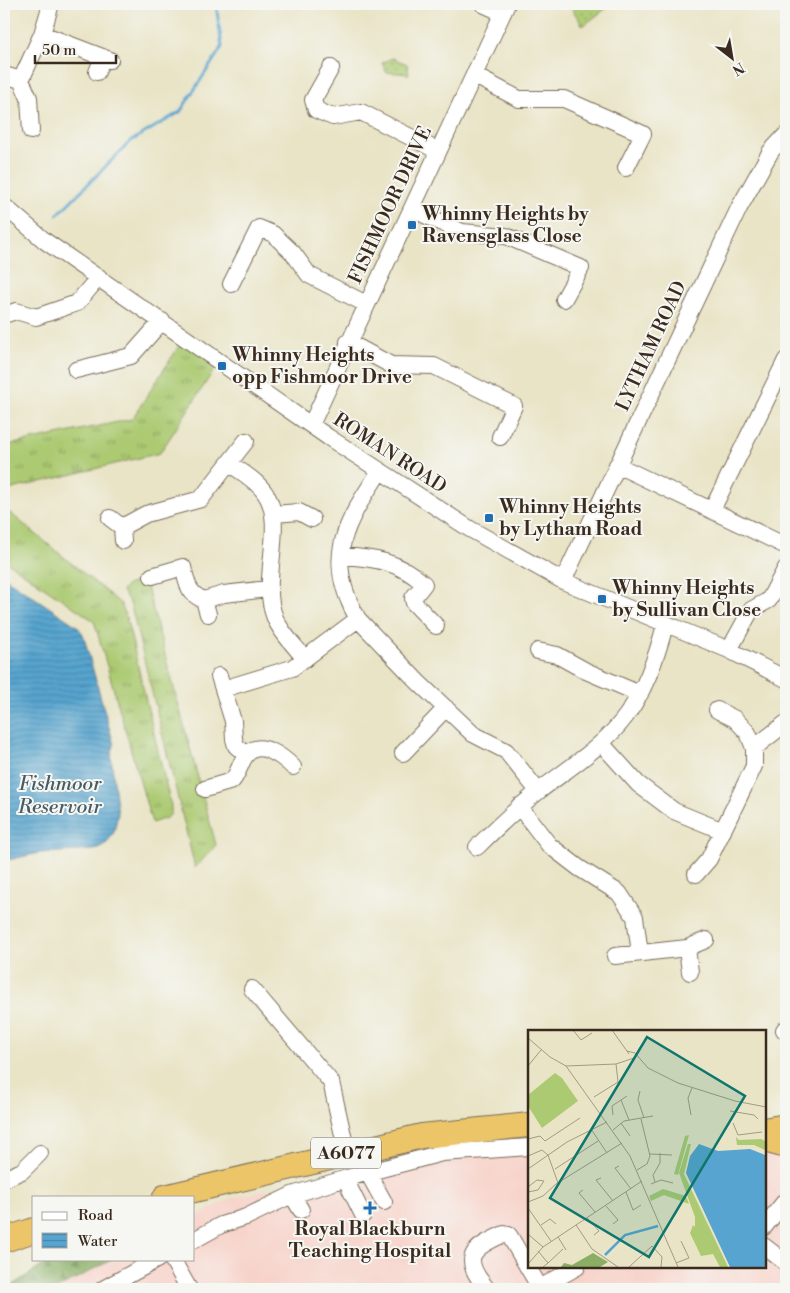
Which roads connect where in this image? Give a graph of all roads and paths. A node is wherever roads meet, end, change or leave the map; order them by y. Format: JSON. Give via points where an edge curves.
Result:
{"nodes":[{"id":1,"x":52,"y":4,"type":"edge"},
{"id":2,"x":483,"y":4,"type":"edge"},
{"id":3,"x":505,"y":8,"type":"edge"},
{"id":4,"x":42,"y":34,"type":"junction"},
{"id":5,"x":103,"y":63,"type":"dead end"},
{"id":6,"x":331,"y":68,"type":"dead end"},
{"id":7,"x":4,"y":75,"type":"edge"},
{"id":8,"x":475,"y":76,"type":"junction"},
{"id":9,"x":21,"y":80,"type":"junction"},
{"id":10,"x":31,"y":131,"type":"dead end"},
{"id":11,"x":786,"y":135,"type":"edge"},
{"id":12,"x":438,"y":151,"type":"junction"},
{"id":13,"x":626,"y":168,"type":"dead end"},
{"id":14,"x":4,"y":206,"type":"edge"},
{"id":15,"x":412,"y":209,"type":"junction"},
{"id":16,"x":99,"y":277,"type":"junction"},
{"id":17,"x":232,"y":284,"type":"dead end"},
{"id":18,"x":564,"y":299,"type":"dead end"},
{"id":19,"x":366,"y":304,"type":"junction"},
{"id":20,"x":4,"y":315,"type":"edge"},
{"id":21,"x":162,"y":321,"type":"junction"},
{"id":22,"x":348,"y":342,"type":"junction"},
{"id":23,"x":786,"y":360,"type":"edge"},
{"id":24,"x":76,"y":370,"type":"dead end"},
{"id":25,"x":311,"y":425,"type":"junction"},
{"id":26,"x":500,"y":437,"type":"dead end"},
{"id":27,"x":246,"y":441,"type":"dead end"},
{"id":28,"x":230,"y":464,"type":"junction"},
{"id":29,"x":617,"y":466,"type":"junction"},
{"id":30,"x":380,"y":471,"type":"junction"},
{"id":31,"x":712,"y":510,"type":"junction"},
{"id":32,"x":274,"y":514,"type":"junction"},
{"id":33,"x":312,"y":519,"type":"dead end"},
{"id":34,"x":118,"y":529,"type":"dead end"},
{"id":35,"x":786,"y":546,"type":"edge"},
{"id":36,"x":341,"y":556,"type":"junction"},
{"id":37,"x":786,"y":568,"type":"edge"},
{"id":38,"x":152,"y":576,"type":"dead end"},
{"id":39,"x":563,"y":581,"type":"junction"},
{"id":40,"x":268,"y":589,"type":"junction"},
{"id":41,"x":358,"y":618,"type":"junction"},
{"id":42,"x":665,"y":625,"type":"junction"},
{"id":43,"x":436,"y":626,"type":"dead end"},
{"id":44,"x":729,"y":650,"type":"junction"},
{"id":45,"x":538,"y":651,"type":"dead end"},
{"id":46,"x":305,"y":659,"type":"junction"},
{"id":47,"x":786,"y":679,"type":"edge"},
{"id":48,"x":640,"y":694,"type":"junction"},
{"id":49,"x":446,"y":708,"type":"junction"},
{"id":50,"x":717,"y":710,"type":"dead end"},
{"id":51,"x":786,"y":723,"type":"edge"},
{"id":52,"x":602,"y":744,"type":"junction"},
{"id":53,"x":754,"y":748,"type":"junction"},
{"id":54,"x":252,"y":752,"type":"junction"},
{"id":55,"x":404,"y":754,"type":"dead end"},
{"id":56,"x":293,"y":767,"type":"dead end"},
{"id":57,"x":205,"y":789,"type":"dead end"},
{"id":58,"x":538,"y":791,"type":"junction"},
{"id":59,"x":519,"y":806,"type":"junction"},
{"id":60,"x":723,"y":831,"type":"junction"},
{"id":61,"x":477,"y":847,"type":"dead end"},
{"id":62,"x":696,"y":874,"type":"dead end"},
{"id":63,"x":706,"y":940,"type":"dead end"},
{"id":64,"x":686,"y":948,"type":"junction"},
{"id":65,"x":640,"y":953,"type":"junction"},
{"id":66,"x":615,"y":956,"type":"dead end"},
{"id":67,"x":690,"y":972,"type":"dead end"},
{"id":68,"x":252,"y":989,"type":"dead end"},
{"id":69,"x":528,"y":1125,"type":"edge"},
{"id":70,"x":786,"y":1126,"type":"edge"},
{"id":71,"x":765,"y":1130,"type":"edge"},
{"id":72,"x":765,"y":1140,"type":"edge"},
{"id":73,"x":786,"y":1146,"type":"edge"},
{"id":74,"x":528,"y":1147,"type":"edge"},
{"id":75,"x":40,"y":1153,"type":"dead end"},
{"id":76,"x":347,"y":1153,"type":"junction"},
{"id":77,"x":368,"y":1172,"type":"junction"},
{"id":78,"x":347,"y":1178,"type":"junction"},
{"id":79,"x":4,"y":1179,"type":"edge"},
{"id":80,"x":292,"y":1194,"type":"junction"},
{"id":81,"x":169,"y":1196,"type":"edge"},
{"id":82,"x":786,"y":1200,"type":"edge"},
{"id":83,"x":384,"y":1202,"type":"dead end"},
{"id":84,"x":301,"y":1210,"type":"dead end"},
{"id":85,"x":363,"y":1215,"type":"dead end"},
{"id":86,"x":765,"y":1226,"type":"edge"},
{"id":87,"x":32,"y":1231,"type":"edge"},
{"id":88,"x":195,"y":1239,"type":"edge"},
{"id":89,"x":4,"y":1240,"type":"edge"},
{"id":90,"x":765,"y":1247,"type":"edge"},
{"id":91,"x":156,"y":1260,"type":"edge"},
{"id":92,"x":173,"y":1260,"type":"edge"},
{"id":93,"x":786,"y":1263,"type":"edge"},
{"id":94,"x":575,"y":1268,"type":"edge"},
{"id":95,"x":103,"y":1289,"type":"edge"},
{"id":96,"x":189,"y":1289,"type":"edge"},
{"id":97,"x":487,"y":1289,"type":"edge"},
{"id":98,"x":539,"y":1289,"type":"edge"}],
"edges":[{"from":1,"to":4,"type":"street"},
{"from":2,"to":3,"type":"street"},
{"from":3,"to":8,"type":"street","name":"FISHMOOR DRIVE"},
{"from":4,"to":5,"type":"street"},
{"from":4,"to":9,"type":"street"},
{"from":6,"to":12,"type":"street","via":[[313,100],[316,110],[333,117],[361,112]]},
{"from":7,"to":9,"type":"street"},
{"from":8,"to":12,"type":"street","name":"FISHMOOR DRIVE"},
{"from":8,"to":13,"type":"street","via":[[519,99],[564,99],[643,134]]},
{"from":9,"to":10,"type":"street","via":[[29,98]]},
{"from":11,"to":29,"type":"street","name":"LYTHAM ROAD","via":[[771,151],[739,208]]},
{"from":12,"to":15,"type":"street","name":"FISHMOOR DRIVE"},
{"from":14,"to":16,"type":"street","name":"ROMAN ROAD","via":[[45,241]]},
{"from":15,"to":18,"type":"street","via":[[462,232],[506,236],[581,268]]},
{"from":15,"to":19,"type":"street","name":"FISHMOOR DRIVE"},
{"from":16,"to":20,"type":"street","via":[[77,303],[36,317],[16,311]]},
{"from":16,"to":21,"type":"street","name":"ROMAN ROAD"},
{"from":17,"to":19,"type":"street","via":[[259,228],[273,234],[309,276]]},
{"from":19,"to":22,"type":"street","name":"FISHMOOR DRIVE"},
{"from":21,"to":24,"type":"street","via":[[131,356]]},
{"from":21,"to":25,"type":"street","name":"ROMAN ROAD"},
{"from":22,"to":25,"type":"street","name":"FISHMOOR DRIVE"},
{"from":22,"to":26,"type":"street","via":[[391,365],[434,366],[514,406]]},
{"from":23,"to":31,"type":"street"},
{"from":25,"to":30,"type":"street","name":"ROMAN ROAD"},
{"from":27,"to":28,"type":"street"},
{"from":28,"to":32,"type":"street","via":[[265,492]]},
{"from":28,"to":34,"type":"street","via":[[200,499],[146,514]]},
{"from":29,"to":31,"type":"street"},
{"from":29,"to":39,"type":"street","name":"LYTHAM ROAD"},
{"from":30,"to":36,"type":"street","via":[[351,515]]},
{"from":30,"to":39,"type":"street","name":"ROMAN ROAD","via":[[470,529]]},
{"from":31,"to":35,"type":"street"},
{"from":32,"to":33,"type":"street","via":[[299,512]]},
{"from":32,"to":40,"type":"street"},
{"from":36,"to":41,"type":"street","via":[[341,583]]},
{"from":36,"to":43,"type":"street","via":[[385,560],[413,573],[424,584],[413,598],[417,608]]},
{"from":37,"to":44,"type":"street","via":[[768,600],[751,610]]},
{"from":38,"to":40,"type":"street","via":[[183,567],[188,589],[206,607],[224,594]]},
{"from":39,"to":42,"type":"street","name":"ROMAN ROAD"},
{"from":40,"to":46,"type":"street","via":[[275,618]]},
{"from":41,"to":46,"type":"street"},
{"from":41,"to":49,"type":"street"},
{"from":42,"to":44,"type":"street","name":"ROMAN ROAD"},
{"from":42,"to":48,"type":"street"},
{"from":44,"to":47,"type":"street","name":"ROMAN ROAD"},
{"from":45,"to":48,"type":"street","via":[[557,655]]},
{"from":46,"to":54,"type":"street","via":[[282,672],[221,683],[233,721],[236,746]]},
{"from":48,"to":52,"type":"street"},
{"from":49,"to":55,"type":"street"},
{"from":49,"to":58,"type":"street","via":[[473,734],[506,752]]},
{"from":50,"to":53,"type":"street","via":[[735,719],[748,734]]},
{"from":51,"to":53,"type":"street"},
{"from":52,"to":58,"type":"street"},
{"from":52,"to":60,"type":"street","via":[[638,784],[674,811]]},
{"from":53,"to":60,"type":"street","via":[[754,766]]},
{"from":54,"to":56,"type":"street","via":[[279,753]]},
{"from":54,"to":57,"type":"street","via":[[228,783]]},
{"from":58,"to":59,"type":"street"},
{"from":59,"to":61,"type":"street"},
{"from":59,"to":65,"type":"street","via":[[549,845],[619,893],[627,902],[635,917]]},
{"from":60,"to":62,"type":"street","via":[[710,859]]},
{"from":63,"to":64,"type":"street"},
{"from":64,"to":65,"type":"street"},
{"from":64,"to":67,"type":"street"},
{"from":65,"to":66,"type":"street"},
{"from":68,"to":76,"type":"street","via":[[331,1082]]},
{"from":69,"to":76,"type":"highway","number":"A6077","via":[[443,1132]]},
{"from":70,"to":71,"type":"highway"},
{"from":72,"to":73,"type":"highway"},
{"from":74,"to":77,"type":"street","via":[[442,1153]]},
{"from":75,"to":79,"type":"street","via":[[22,1171]]},
{"from":76,"to":81,"type":"highway","number":"A6077"},
{"from":77,"to":78,"type":"street"},
{"from":77,"to":83,"type":"street"},
{"from":78,"to":80,"type":"street"},
{"from":78,"to":85,"type":"street"},
{"from":80,"to":84,"type":"street"},
{"from":80,"to":88,"type":"street"},
{"from":82,"to":86,"type":"street"},
{"from":87,"to":89,"type":"highway"},
{"from":90,"to":93,"type":"street"},
{"from":91,"to":95,"type":"street"},
{"from":92,"to":96,"type":"street"},
{"from":94,"to":98,"type":"street"},
{"from":97,"to":98,"type":"street","via":[[475,1274],[472,1256],[475,1249],[504,1234],[510,1235]]}]}
